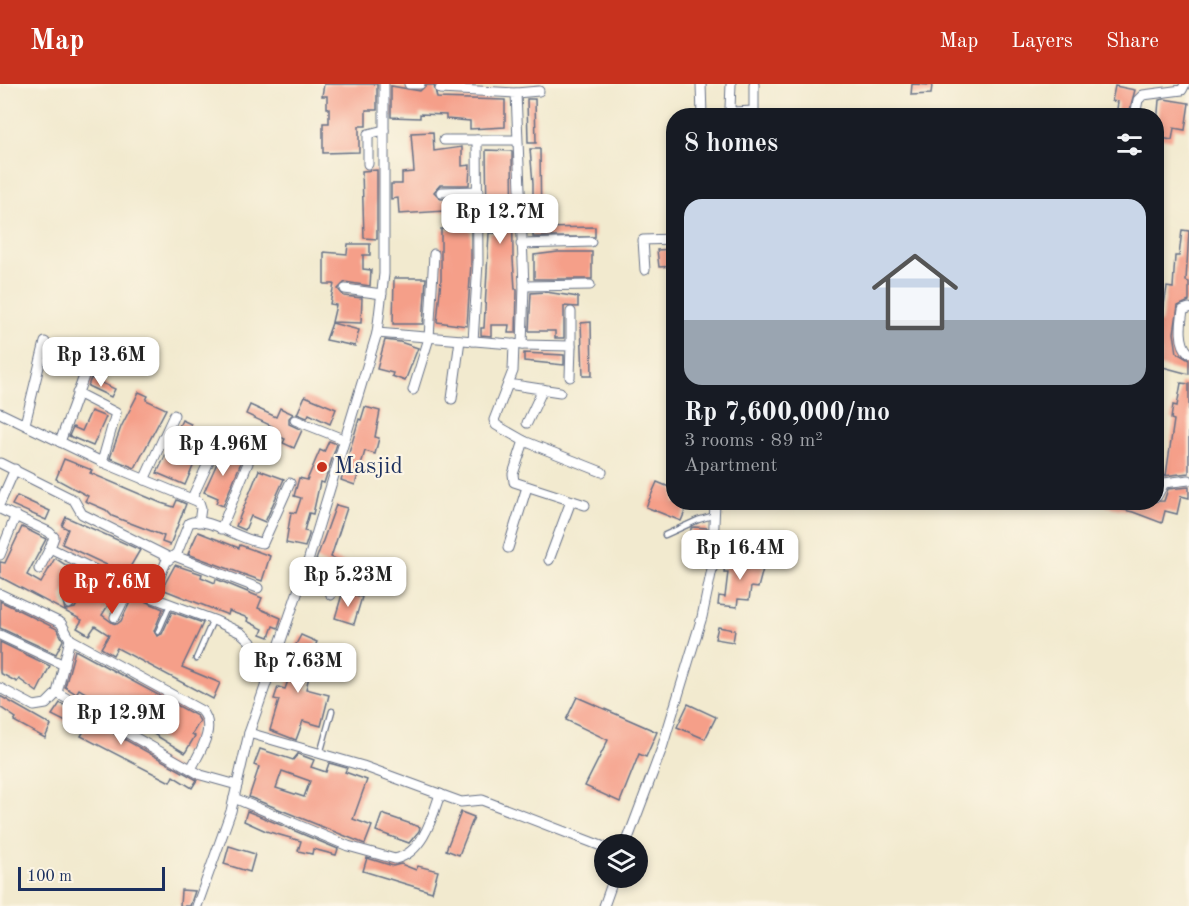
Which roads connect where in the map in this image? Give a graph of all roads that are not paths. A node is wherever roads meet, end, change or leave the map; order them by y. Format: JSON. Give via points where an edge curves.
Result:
{"nodes":[{"id":1,"x":384,"y":84,"type":"edge"},
{"id":2,"x":409,"y":84,"type":"edge"},
{"id":3,"x":420,"y":84,"type":"edge"},
{"id":4,"x":701,"y":84,"type":"edge"},
{"id":5,"x":731,"y":84,"type":"edge"},
{"id":6,"x":754,"y":84,"type":"edge"},
{"id":7,"x":1185,"y":84,"type":"edge"},
{"id":8,"x":441,"y":89,"type":"dead end"},
{"id":9,"x":539,"y":91,"type":"dead end"},
{"id":10,"x":516,"y":93,"type":"junction"},
{"id":11,"x":702,"y":108,"type":"edge"},
{"id":12,"x":730,"y":108,"type":"edge"},
{"id":13,"x":754,"y":108,"type":"edge"},
{"id":14,"x":1137,"y":108,"type":"edge"},
{"id":15,"x":384,"y":130,"type":"junction"},
{"id":16,"x":444,"y":140,"type":"dead end"},
{"id":17,"x":477,"y":140,"type":"junction"},
{"id":18,"x":517,"y":140,"type":"junction"},
{"id":19,"x":368,"y":164,"type":"dead end"},
{"id":20,"x":478,"y":191,"type":"junction"},
{"id":21,"x":441,"y":192,"type":"dead end"},
{"id":22,"x":666,"y":239,"type":"edge"},
{"id":23,"x":591,"y":242,"type":"dead end"},
{"id":24,"x":521,"y":244,"type":"junction"},
{"id":25,"x":434,"y":254,"type":"dead end"},
{"id":26,"x":645,"y":270,"type":"dead end"},
{"id":27,"x":590,"y":285,"type":"dead end"},
{"id":28,"x":524,"y":286,"type":"junction"},
{"id":29,"x":345,"y":290,"type":"dead end"},
{"id":30,"x":382,"y":294,"type":"junction"},
{"id":31,"x":1189,"y":308,"type":"edge"},
{"id":32,"x":571,"y":312,"type":"dead end"},
{"id":33,"x":376,"y":333,"type":"junction"},
{"id":34,"x":429,"y":338,"type":"junction"},
{"id":35,"x":460,"y":340,"type":"junction"},
{"id":36,"x":473,"y":341,"type":"junction"},
{"id":37,"x":45,"y":342,"type":"dead end"},
{"id":38,"x":518,"y":345,"type":"junction"},
{"id":39,"x":571,"y":346,"type":"junction"},
{"id":40,"x":1189,"y":353,"type":"edge"},
{"id":41,"x":88,"y":364,"type":"dead end"},
{"id":42,"x":570,"y":377,"type":"dead end"},
{"id":43,"x":508,"y":384,"type":"junction"},
{"id":44,"x":543,"y":389,"type":"junction"},
{"id":45,"x":413,"y":390,"type":"dead end"},
{"id":46,"x":560,"y":392,"type":"dead end"},
{"id":47,"x":77,"y":393,"type":"junction"},
{"id":48,"x":452,"y":399,"type":"dead end"},
{"id":49,"x":174,"y":415,"type":"dead end"},
{"id":50,"x":1,"y":417,"type":"edge"},
{"id":51,"x":295,"y":420,"type":"dead end"},
{"id":52,"x":527,"y":423,"type":"dead end"},
{"id":53,"x":25,"y":424,"type":"junction"},
{"id":54,"x":343,"y":439,"type":"junction"},
{"id":55,"x":524,"y":441,"type":"junction"},
{"id":56,"x":60,"y":442,"type":"junction"},
{"id":57,"x":217,"y":444,"type":"dead end"},
{"id":58,"x":102,"y":462,"type":"junction"},
{"id":59,"x":0,"y":463,"type":"edge"},
{"id":60,"x":248,"y":463,"type":"dead end"},
{"id":61,"x":15,"y":469,"type":"junction"},
{"id":62,"x":602,"y":472,"type":"dead end"},
{"id":63,"x":144,"y":480,"type":"junction"},
{"id":64,"x":1189,"y":480,"type":"edge"},
{"id":65,"x":290,"y":483,"type":"dead end"},
{"id":66,"x":1164,"y":483,"type":"edge"},
{"id":67,"x":527,"y":487,"type":"junction"},
{"id":68,"x":192,"y":498,"type":"junction"},
{"id":69,"x":571,"y":501,"type":"junction"},
{"id":70,"x":0,"y":503,"type":"edge"},
{"id":71,"x":585,"y":505,"type":"dead end"},
{"id":72,"x":0,"y":509,"type":"edge"},
{"id":73,"x":715,"y":510,"type":"edge"},
{"id":74,"x":16,"y":515,"type":"junction"},
{"id":75,"x":715,"y":515,"type":"junction"},
{"id":76,"x":199,"y":522,"type":"junction"},
{"id":77,"x":221,"y":529,"type":"junction"},
{"id":78,"x":665,"y":535,"type":"dead end"},
{"id":79,"x":50,"y":548,"type":"junction"},
{"id":80,"x":508,"y":548,"type":"dead end"},
{"id":81,"x":0,"y":555,"type":"edge"},
{"id":82,"x":173,"y":557,"type":"junction"},
{"id":83,"x":549,"y":560,"type":"dead end"},
{"id":84,"x":88,"y":568,"type":"junction"},
{"id":85,"x":306,"y":568,"type":"junction"},
{"id":86,"x":39,"y":569,"type":"dead end"},
{"id":87,"x":130,"y":587,"type":"junction"},
{"id":88,"x":258,"y":588,"type":"dead end"},
{"id":89,"x":0,"y":594,"type":"edge"},
{"id":90,"x":331,"y":595,"type":"dead end"},
{"id":91,"x":151,"y":597,"type":"junction"},
{"id":92,"x":69,"y":604,"type":"dead end"},
{"id":93,"x":170,"y":605,"type":"junction"},
{"id":94,"x":115,"y":617,"type":"dead end"},
{"id":95,"x":213,"y":620,"type":"junction"},
{"id":96,"x":158,"y":632,"type":"dead end"},
{"id":97,"x":0,"y":634,"type":"edge"},
{"id":98,"x":70,"y":639,"type":"junction"},
{"id":99,"x":196,"y":659,"type":"dead end"},
{"id":100,"x":64,"y":665,"type":"junction"},
{"id":101,"x":270,"y":674,"type":"junction"},
{"id":102,"x":0,"y":688,"type":"edge"},
{"id":103,"x":57,"y":693,"type":"junction"},
{"id":104,"x":332,"y":711,"type":"dead end"},
{"id":105,"x":249,"y":732,"type":"junction"},
{"id":106,"x":320,"y":754,"type":"junction"},
{"id":107,"x":190,"y":769,"type":"junction"},
{"id":108,"x":237,"y":785,"type":"junction"},
{"id":109,"x":440,"y":794,"type":"junction"},
{"id":110,"x":234,"y":798,"type":"junction"},
{"id":111,"x":630,"y":834,"type":"edge"},
{"id":112,"x":594,"y":843,"type":"edge"},
{"id":113,"x":610,"y":888,"type":"edge"},
{"id":114,"x":197,"y":906,"type":"edge"},
{"id":115,"x":604,"y":906,"type":"edge"}],
"edges":[{"from":1,"to":15,"type":"street"},
{"from":2,"to":3,"type":"street"},
{"from":4,"to":11,"type":"street"},
{"from":5,"to":12,"type":"street"},
{"from":6,"to":13,"type":"street"},
{"from":7,"to":14,"type":"street","via":[[1176,92],[1143,95]]},
{"from":8,"to":10,"type":"street"},
{"from":9,"to":10,"type":"street"},
{"from":10,"to":18,"type":"street"},
{"from":15,"to":19,"type":"street","via":[[368,134]]},
{"from":15,"to":30,"type":"street"},
{"from":16,"to":17,"type":"street"},
{"from":17,"to":18,"type":"street"},
{"from":17,"to":20,"type":"street"},
{"from":18,"to":24,"type":"street"},
{"from":20,"to":21,"type":"street"},
{"from":20,"to":36,"type":"street"},
{"from":22,"to":26,"type":"street","via":[[643,240]]},
{"from":23,"to":24,"type":"street"},
{"from":24,"to":28,"type":"street"},
{"from":25,"to":34,"type":"street"},
{"from":27,"to":28,"type":"street"},
{"from":28,"to":38,"type":"street"},
{"from":29,"to":30,"type":"street"},
{"from":30,"to":33,"type":"street"},
{"from":31,"to":40,"type":"street","via":[[1183,310],[1181,336]]},
{"from":32,"to":39,"type":"street"},
{"from":33,"to":34,"type":"street"},
{"from":33,"to":54,"type":"street"},
{"from":34,"to":35,"type":"street"},
{"from":34,"to":45,"type":"street"},
{"from":35,"to":36,"type":"street"},
{"from":35,"to":48,"type":"street"},
{"from":36,"to":38,"type":"street"},
{"from":37,"to":53,"type":"street"},
{"from":38,"to":39,"type":"street"},
{"from":38,"to":43,"type":"street"},
{"from":39,"to":42,"type":"street"},
{"from":41,"to":47,"type":"street"},
{"from":43,"to":44,"type":"street"},
{"from":43,"to":55,"type":"street","via":[[494,420],[500,429]]},
{"from":44,"to":46,"type":"street"},
{"from":44,"to":52,"type":"street"},
{"from":47,"to":56,"type":"street"},
{"from":47,"to":58,"type":"street","via":[[116,413]]},
{"from":49,"to":63,"type":"street"},
{"from":50,"to":53,"type":"street"},
{"from":51,"to":54,"type":"street"},
{"from":53,"to":56,"type":"street"},
{"from":54,"to":85,"type":"street"},
{"from":55,"to":62,"type":"street"},
{"from":55,"to":67,"type":"street","via":[[512,480]]},
{"from":56,"to":58,"type":"street"},
{"from":57,"to":68,"type":"street"},
{"from":58,"to":63,"type":"street"},
{"from":59,"to":61,"type":"street"},
{"from":60,"to":77,"type":"street"},
{"from":61,"to":70,"type":"street"},
{"from":61,"to":82,"type":"street","via":[[74,500],[82,514]]},
{"from":63,"to":68,"type":"street"},
{"from":64,"to":66,"type":"street"},
{"from":65,"to":77,"type":"street","via":[[263,543]]},
{"from":67,"to":69,"type":"street"},
{"from":67,"to":80,"type":"street"},
{"from":68,"to":76,"type":"street","via":[[201,505]]},
{"from":69,"to":71,"type":"street"},
{"from":69,"to":83,"type":"street"},
{"from":72,"to":74,"type":"street"},
{"from":73,"to":75,"type":"street"},
{"from":74,"to":79,"type":"street","via":[[54,537]]},
{"from":74,"to":81,"type":"street"},
{"from":75,"to":78,"type":"lane"},
{"from":75,"to":111,"type":"street","via":[[712,569],[702,617],[656,767]]},
{"from":76,"to":77,"type":"street"},
{"from":76,"to":82,"type":"street","via":[[188,525]]},
{"from":79,"to":84,"type":"street"},
{"from":79,"to":86,"type":"street"},
{"from":82,"to":88,"type":"street"},
{"from":82,"to":91,"type":"street","via":[[166,562]]},
{"from":84,"to":87,"type":"street"},
{"from":84,"to":92,"type":"street"},
{"from":85,"to":90,"type":"street","via":[[325,579]]},
{"from":85,"to":101,"type":"street"},
{"from":87,"to":91,"type":"street"},
{"from":87,"to":94,"type":"street"},
{"from":89,"to":98,"type":"street","via":[[61,624]]},
{"from":91,"to":93,"type":"street"},
{"from":93,"to":95,"type":"street"},
{"from":93,"to":96,"type":"lane"},
{"from":95,"to":99,"type":"lane"},
{"from":95,"to":101,"type":"street","via":[[246,637],[251,642],[249,659]]},
{"from":97,"to":100,"type":"street"},
{"from":98,"to":100,"type":"street"},
{"from":98,"to":107,"type":"street","via":[[202,711],[207,734]]},
{"from":100,"to":103,"type":"street"},
{"from":101,"to":105,"type":"street"},
{"from":102,"to":103,"type":"street","via":[[37,706],[46,704]]},
{"from":103,"to":107,"type":"street"},
{"from":104,"to":106,"type":"lane"},
{"from":105,"to":106,"type":"street"},
{"from":105,"to":108,"type":"street"},
{"from":106,"to":109,"type":"street"},
{"from":107,"to":108,"type":"street","via":[[210,779]]},
{"from":108,"to":110,"type":"street"},
{"from":109,"to":110,"type":"street","via":[[425,833],[408,854],[395,859],[348,846]]},
{"from":109,"to":112,"type":"street","via":[[464,803],[482,801]]},
{"from":110,"to":114,"type":"street"},
{"from":113,"to":115,"type":"street"}]}
